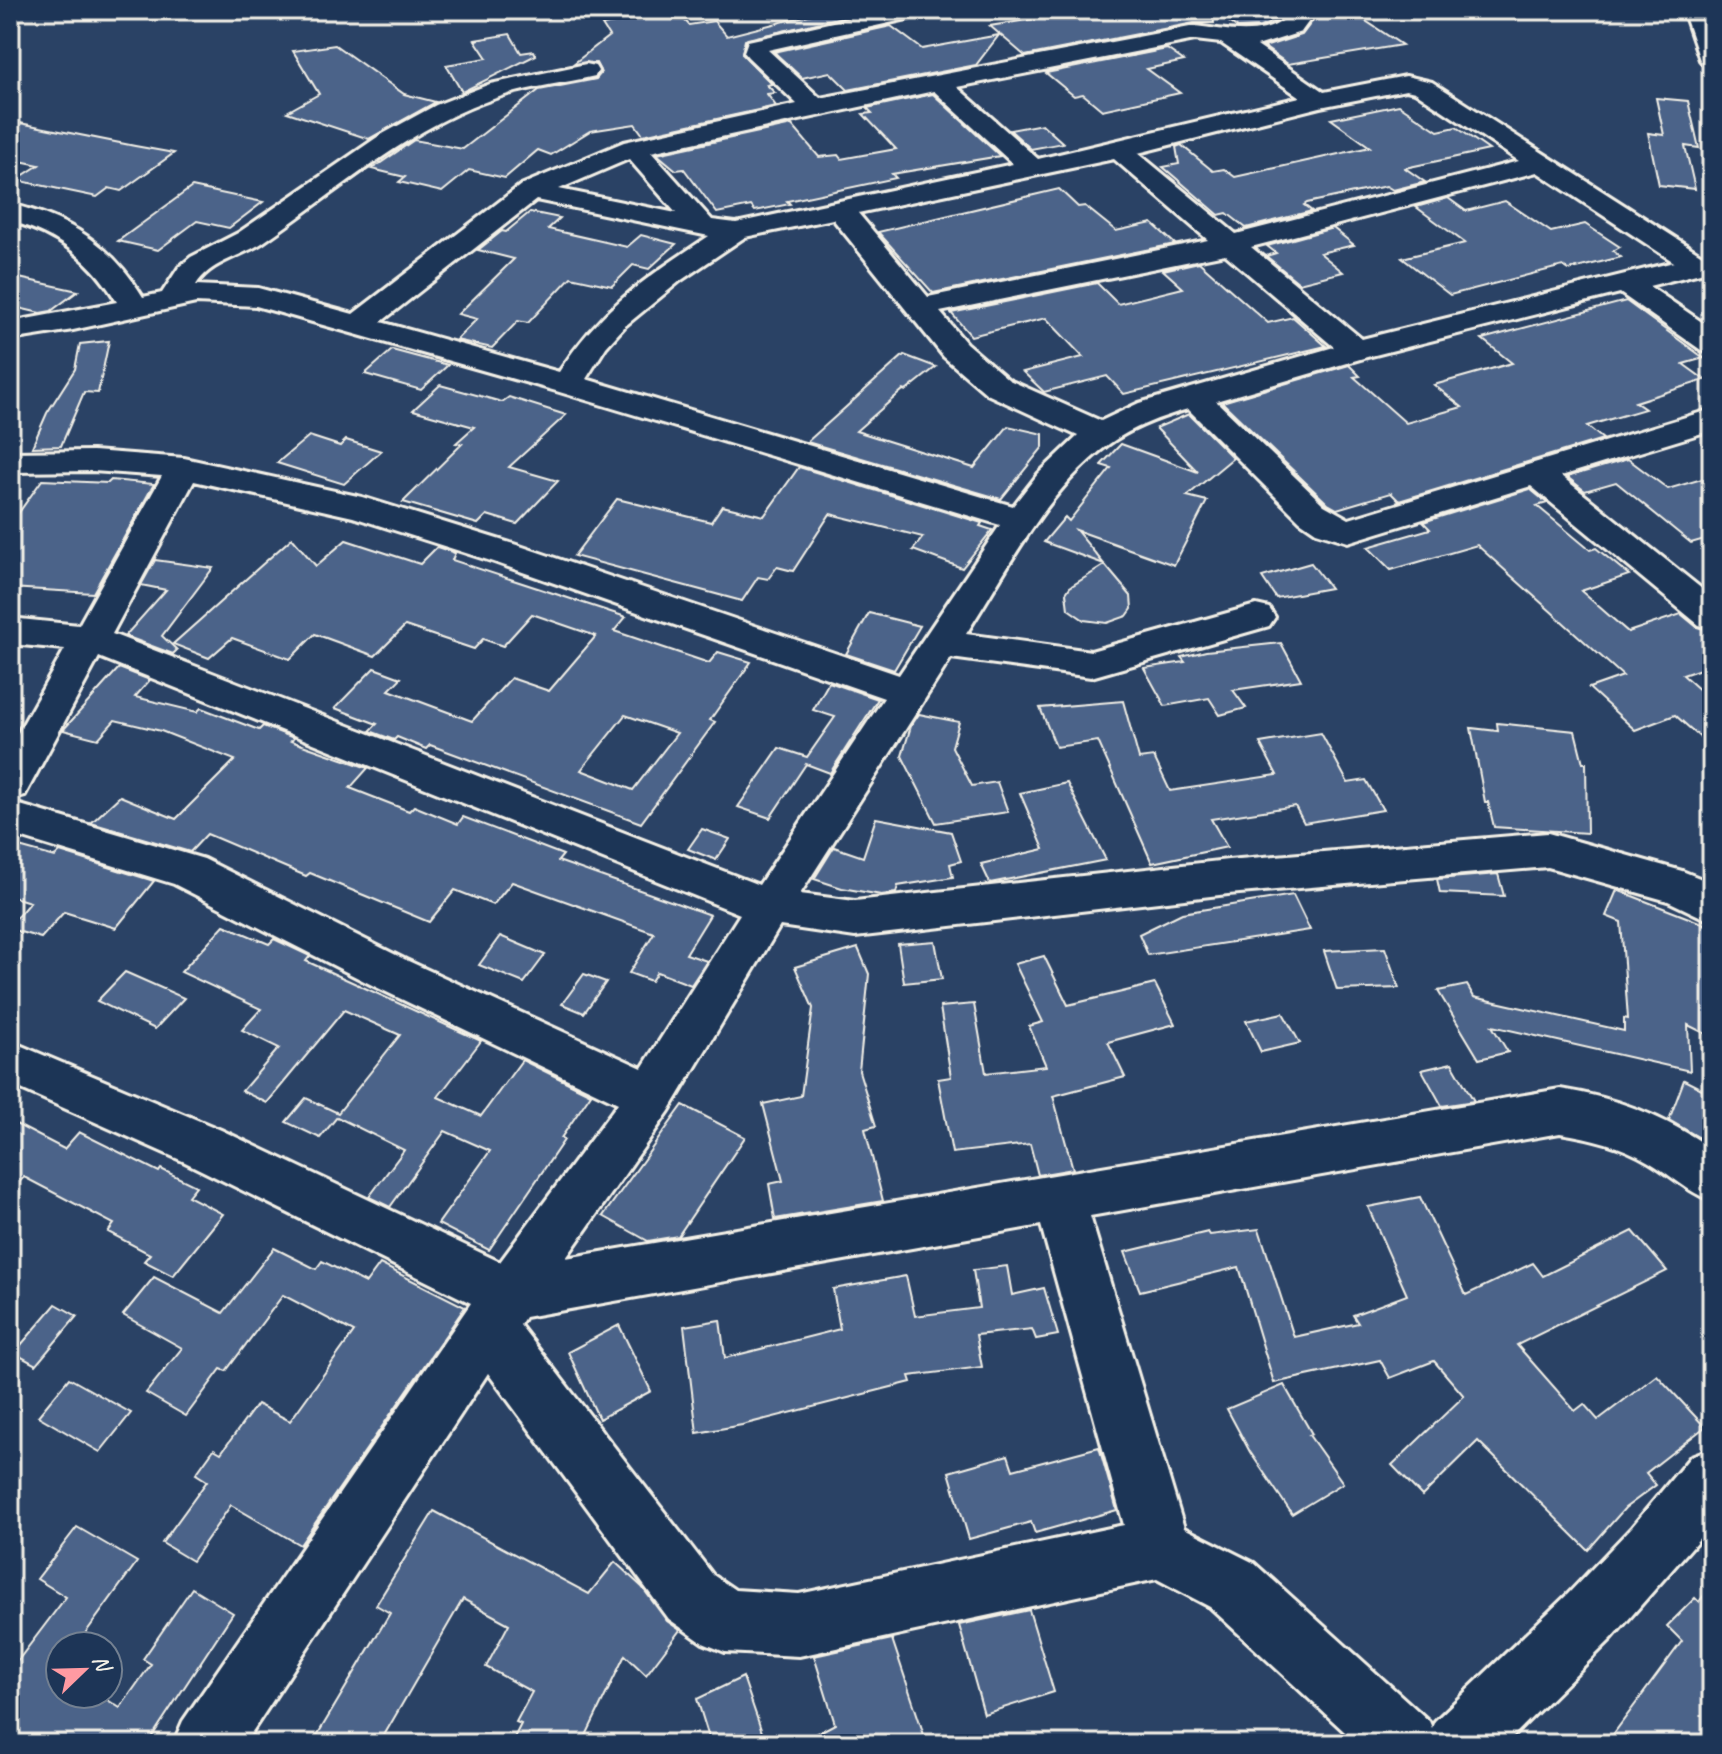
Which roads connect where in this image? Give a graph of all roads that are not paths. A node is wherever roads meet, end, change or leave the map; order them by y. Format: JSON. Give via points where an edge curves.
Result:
{"nodes":[{"id":1,"x":917,"y":10,"type":"edge"},
{"id":2,"x":1306,"y":10,"type":"edge"},
{"id":3,"x":1694,"y":10,"type":"edge"},
{"id":4,"x":1228,"y":37,"type":"junction"},
{"id":5,"x":1712,"y":60,"type":"edge"},
{"id":6,"x":586,"y":71,"type":"dead end"},
{"id":7,"x":939,"y":83,"type":"junction"},
{"id":8,"x":1320,"y":100,"type":"junction"},
{"id":9,"x":815,"y":107,"type":"junction"},
{"id":10,"x":633,"y":148,"type":"junction"},
{"id":11,"x":1119,"y":150,"type":"junction"},
{"id":12,"x":1541,"y":163,"type":"junction"},
{"id":13,"x":1031,"y":167,"type":"junction"},
{"id":14,"x":531,"y":191,"type":"junction"},
{"id":15,"x":839,"y":208,"type":"junction"},
{"id":16,"x":10,"y":212,"type":"edge"},
{"id":17,"x":703,"y":227,"type":"junction"},
{"id":18,"x":736,"y":231,"type":"junction"},
{"id":19,"x":1230,"y":244,"type":"junction"},
{"id":20,"x":1705,"y":262,"type":"edge"},
{"id":21,"x":1624,"y":282,"type":"junction"},
{"id":22,"x":174,"y":297,"type":"junction"},
{"id":23,"x":134,"y":306,"type":"junction"},
{"id":24,"x":918,"y":308,"type":"junction"},
{"id":25,"x":359,"y":324,"type":"junction"},
{"id":26,"x":10,"y":331,"type":"edge"},
{"id":27,"x":1712,"y":343,"type":"edge"},
{"id":28,"x":1356,"y":350,"type":"junction"},
{"id":29,"x":567,"y":384,"type":"junction"},
{"id":30,"x":1194,"y":397,"type":"junction"},
{"id":31,"x":1712,"y":419,"type":"edge"},
{"id":32,"x":1101,"y":434,"type":"junction"},
{"id":33,"x":10,"y":462,"type":"edge"},
{"id":34,"x":184,"y":468,"type":"junction"},
{"id":35,"x":1536,"y":473,"type":"junction"},
{"id":36,"x":1021,"y":520,"type":"junction"},
{"id":37,"x":1712,"y":616,"type":"edge"},
{"id":38,"x":1256,"y":617,"type":"dead end"},
{"id":39,"x":10,"y":631,"type":"edge"},
{"id":40,"x":89,"y":639,"type":"junction"},
{"id":41,"x":939,"y":643,"type":"junction"},
{"id":42,"x":907,"y":692,"type":"junction"},
{"id":43,"x":10,"y":784,"type":"edge"},
{"id":44,"x":10,"y":818,"type":"edge"},
{"id":45,"x":1712,"y":904,"type":"edge"},
{"id":46,"x":768,"y":907,"type":"junction"},
{"id":47,"x":10,"y":1062,"type":"edge"},
{"id":48,"x":652,"y":1096,"type":"junction"},
{"id":49,"x":1712,"y":1178,"type":"edge"},
{"id":50,"x":1059,"y":1198,"type":"junction"},
{"id":51,"x":498,"y":1311,"type":"junction"},
{"id":52,"x":1712,"y":1477,"type":"edge"},
{"id":53,"x":1160,"y":1548,"type":"junction"},
{"id":54,"x":206,"y":1744,"type":"edge"},
{"id":55,"x":1406,"y":1744,"type":"edge"},
{"id":56,"x":1458,"y":1744,"type":"edge"}],
"edges":[{"from":1,"to":9,"type":"street","via":[[756,46],[756,52]]},
{"from":2,"to":4,"type":"street","via":[[1293,27],[1262,38]]},
{"from":3,"to":5,"type":"street"},
{"from":4,"to":7,"type":"street","via":[[1195,33]]},
{"from":4,"to":8,"type":"street"},
{"from":6,"to":22,"type":"street","via":[[499,89],[388,141],[254,235],[201,263]]},
{"from":7,"to":9,"type":"street"},
{"from":7,"to":13,"type":"street"},
{"from":8,"to":11,"type":"street"},
{"from":8,"to":12,"type":"street","via":[[1418,84]]},
{"from":9,"to":10,"type":"street"},
{"from":10,"to":14,"type":"street"},
{"from":10,"to":17,"type":"street"},
{"from":11,"to":13,"type":"street"},
{"from":11,"to":19,"type":"street"},
{"from":12,"to":19,"type":"street"},
{"from":12,"to":20,"type":"street"},
{"from":13,"to":15,"type":"street"},
{"from":14,"to":17,"type":"street"},
{"from":14,"to":25,"type":"street"},
{"from":15,"to":18,"type":"street"},
{"from":15,"to":24,"type":"street"},
{"from":16,"to":23,"type":"street","via":[[79,240],[120,279]]},
{"from":17,"to":18,"type":"street"},
{"from":18,"to":29,"type":"street","via":[[614,320]]},
{"from":19,"to":24,"type":"street"},
{"from":19,"to":28,"type":"street"},
{"from":20,"to":21,"type":"street"},
{"from":21,"to":27,"type":"street"},
{"from":21,"to":28,"type":"street"},
{"from":22,"to":23,"type":"street"},
{"from":22,"to":25,"type":"street","via":[[258,297]]},
{"from":23,"to":26,"type":"street"},
{"from":24,"to":32,"type":"street","via":[[998,387]]},
{"from":25,"to":29,"type":"street"},
{"from":28,"to":30,"type":"street"},
{"from":29,"to":36,"type":"street"},
{"from":30,"to":32,"type":"street","via":[[1150,410]]},
{"from":30,"to":35,"type":"street","via":[[1312,513],[1348,531]]},
{"from":31,"to":35,"type":"street"},
{"from":32,"to":36,"type":"street","via":[[1050,481]]},
{"from":33,"to":34,"type":"street"},
{"from":34,"to":40,"type":"street"},
{"from":34,"to":42,"type":"street","via":[[377,512]]},
{"from":35,"to":37,"type":"street"},
{"from":36,"to":41,"type":"street"},
{"from":38,"to":41,"type":"street","via":[[1091,664]]},
{"from":39,"to":40,"type":"street"},
{"from":40,"to":43,"type":"street"},
{"from":40,"to":46,"type":"street"},
{"from":41,"to":42,"type":"street"},
{"from":42,"to":46,"type":"street"},
{"from":44,"to":48,"type":"street","via":[[188,871]]},
{"from":45,"to":46,"type":"street","via":[[1682,888],[1548,850],[1228,877],[855,919]]},
{"from":46,"to":48,"type":"street"},
{"from":47,"to":51,"type":"street","via":[[203,1146]]},
{"from":48,"to":51,"type":"street"},
{"from":49,"to":50,"type":"street","via":[[1667,1146],[1606,1118],[1560,1111]]},
{"from":50,"to":51,"type":"street"},
{"from":50,"to":53,"type":"street"},
{"from":51,"to":53,"type":"street","via":[[691,1597],[725,1621],[799,1625]]},
{"from":51,"to":54,"type":"street"},
{"from":52,"to":56,"type":"street","via":[[1665,1537],[1572,1636]]},
{"from":53,"to":55,"type":"street","via":[[1232,1585]]}]}
